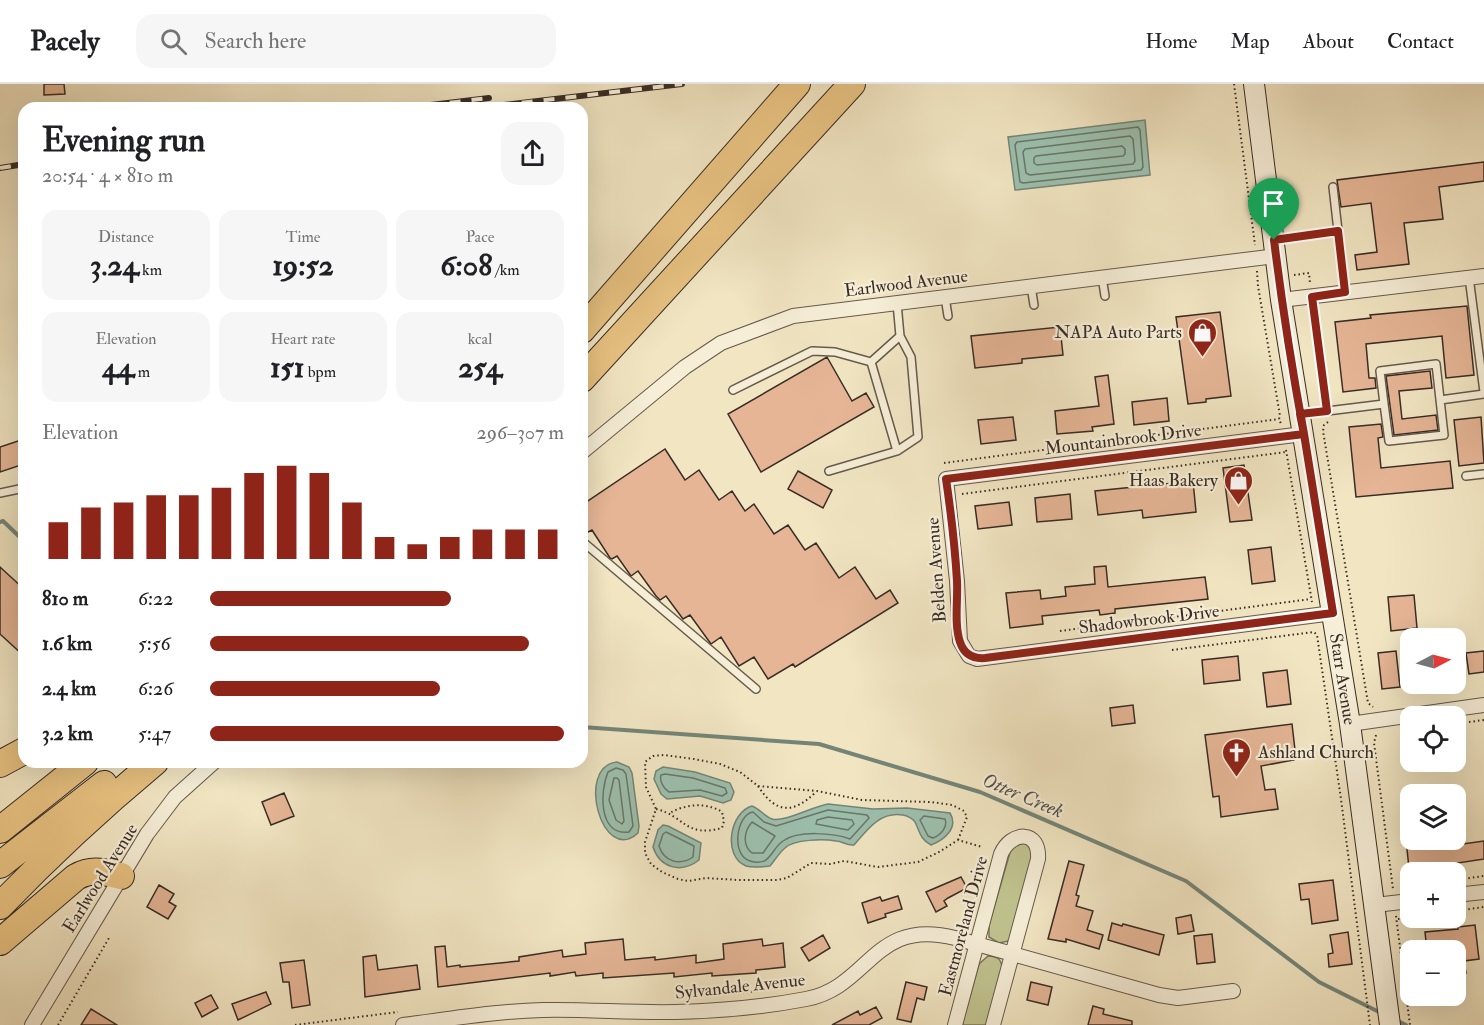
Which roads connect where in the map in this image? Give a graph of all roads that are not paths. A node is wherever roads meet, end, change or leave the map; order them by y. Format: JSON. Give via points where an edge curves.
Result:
{"nodes":[{"id":1,"x":797,"y":84,"type":"edge"},
{"id":2,"x":852,"y":84,"type":"edge"},
{"id":3,"x":1254,"y":84,"type":"edge"},
{"id":4,"x":1333,"y":187,"type":"dead end"},
{"id":5,"x":1338,"y":231,"type":"junction"},
{"id":6,"x":1275,"y":248,"type":"junction"},
{"id":7,"x":1484,"y":276,"type":"edge"},
{"id":8,"x":1102,"y":277,"type":"junction"},
{"id":9,"x":1469,"y":278,"type":"junction"},
{"id":10,"x":1031,"y":286,"type":"junction"},
{"id":11,"x":1345,"y":292,"type":"junction"},
{"id":12,"x":1105,"y":296,"type":"dead end"},
{"id":13,"x":945,"y":297,"type":"junction"},
{"id":14,"x":1281,"y":300,"type":"junction"},
{"id":15,"x":897,"y":303,"type":"junction"},
{"id":16,"x":1034,"y":305,"type":"dead end"},
{"id":17,"x":948,"y":316,"type":"dead end"},
{"id":18,"x":588,"y":323,"type":"edge"},
{"id":19,"x":900,"y":336,"type":"junction"},
{"id":20,"x":872,"y":362,"type":"junction"},
{"id":21,"x":588,"y":372,"type":"edge"},
{"id":22,"x":733,"y":390,"type":"dead end"},
{"id":23,"x":1484,"y":393,"type":"edge"},
{"id":24,"x":1440,"y":400,"type":"junction"},
{"id":25,"x":1384,"y":404,"type":"junction"},
{"id":26,"x":1300,"y":414,"type":"junction"},
{"id":27,"x":1304,"y":434,"type":"junction"},
{"id":28,"x":588,"y":447,"type":"edge"},
{"id":29,"x":897,"y":451,"type":"junction"},
{"id":30,"x":829,"y":471,"type":"dead end"},
{"id":31,"x":1484,"y":474,"type":"edge"},
{"id":32,"x":1466,"y":476,"type":"dead end"},
{"id":33,"x":946,"y":479,"type":"joint"},
{"id":34,"x":18,"y":489,"type":"edge"},
{"id":35,"x":0,"y":493,"type":"edge"},
{"id":36,"x":588,"y":547,"type":"edge"},
{"id":37,"x":1324,"y":614,"type":"junction"},
{"id":38,"x":969,"y":656,"type":"joint"},
{"id":39,"x":756,"y":689,"type":"dead end"},
{"id":40,"x":1484,"y":705,"type":"edge"},
{"id":41,"x":1350,"y":724,"type":"junction"},
{"id":42,"x":18,"y":754,"type":"edge"},
{"id":43,"x":0,"y":764,"type":"edge"},
{"id":44,"x":78,"y":768,"type":"edge"},
{"id":45,"x":124,"y":768,"type":"edge"},
{"id":46,"x":148,"y":768,"type":"edge"},
{"id":47,"x":207,"y":768,"type":"edge"},
{"id":48,"x":0,"y":830,"type":"edge"},
{"id":49,"x":0,"y":866,"type":"edge"},
{"id":50,"x":121,"y":876,"type":"junction"},
{"id":51,"x":1484,"y":892,"type":"edge"},
{"id":52,"x":1466,"y":894,"type":"edge"},
{"id":53,"x":1400,"y":902,"type":"edge"},
{"id":54,"x":1385,"y":904,"type":"junction"},
{"id":55,"x":0,"y":906,"type":"edge"},
{"id":56,"x":0,"y":942,"type":"edge"},
{"id":57,"x":978,"y":945,"type":"junction"},
{"id":58,"x":1012,"y":954,"type":"junction"},
{"id":59,"x":1233,"y":991,"type":"dead end"},
{"id":60,"x":32,"y":1025,"type":"edge"},
{"id":61,"x":403,"y":1025,"type":"edge"},
{"id":62,"x":955,"y":1025,"type":"edge"},
{"id":63,"x":993,"y":1025,"type":"edge"},
{"id":64,"x":1390,"y":1025,"type":"edge"}],
"edges":[{"from":1,"to":18,"type":"highway"},
{"from":2,"to":21,"type":"highway"},
{"from":3,"to":6,"type":"main road","name":"Starr Avenue"},
{"from":4,"to":5,"type":"lane"},
{"from":5,"to":6,"type":"lane"},
{"from":5,"to":11,"type":"lane"},
{"from":6,"to":8,"type":"street","name":"Earlwood Avenue"},
{"from":6,"to":14,"type":"main road","name":"Starr Avenue"},
{"from":7,"to":9,"type":"street"},
{"from":8,"to":10,"type":"street","name":"Earlwood Avenue"},
{"from":8,"to":12,"type":"lane"},
{"from":9,"to":11,"type":"street"},
{"from":9,"to":23,"type":"lane"},
{"from":10,"to":13,"type":"street","name":"Earlwood Avenue"},
{"from":10,"to":16,"type":"lane"},
{"from":11,"to":14,"type":"street"},
{"from":13,"to":15,"type":"street","name":"Earlwood Avenue"},
{"from":13,"to":17,"type":"lane"},
{"from":14,"to":26,"type":"main road","name":"Starr Avenue"},
{"from":15,"to":19,"type":"lane"},
{"from":15,"to":28,"type":"street","name":"Earlwood Avenue","via":[[793,316],[722,343],[685,367]]},
{"from":19,"to":20,"type":"lane"},
{"from":19,"to":29,"type":"lane","via":[[911,357],[918,437]]},
{"from":20,"to":22,"type":"lane","via":[[835,352],[812,351]]},
{"from":20,"to":29,"type":"lane"},
{"from":23,"to":24,"type":"lane"},
{"from":24,"to":25,"type":"lane","via":[[1436,364],[1380,371]]},
{"from":24,"to":25,"type":"lane","via":[[1444,435],[1389,441]]},
{"from":25,"to":26,"type":"lane"},
{"from":26,"to":27,"type":"main road","name":"Starr Avenue"},
{"from":27,"to":33,"type":"street","name":"Mountainbrook Drive"},
{"from":27,"to":37,"type":"main road","name":"Starr Avenue"},
{"from":29,"to":30,"type":"lane"},
{"from":31,"to":32,"type":"lane"},
{"from":33,"to":38,"type":"street","name":"Belden Avenue","via":[[958,630]]},
{"from":34,"to":35,"type":"lane"},
{"from":36,"to":39,"type":"lane"},
{"from":37,"to":38,"type":"street","name":"Shadowbrook Drive","via":[[985,658]]},
{"from":37,"to":41,"type":"main road","name":"Starr Avenue"},
{"from":40,"to":41,"type":"street"},
{"from":41,"to":54,"type":"main road","name":"Starr Avenue"},
{"from":42,"to":43,"type":"highway"},
{"from":44,"to":48,"type":"highway"},
{"from":45,"to":49,"type":"highway"},
{"from":46,"to":55,"type":"highway","via":[[52,852]]},
{"from":47,"to":50,"type":"street","name":"Earlwood Avenue","via":[[175,797]]},
{"from":50,"to":56,"type":"highway","via":[[85,872]]},
{"from":50,"to":60,"type":"street","name":"Earlwood Avenue"},
{"from":51,"to":52,"type":"street"},
{"from":53,"to":54,"type":"street"},
{"from":54,"to":64,"type":"main road","name":"Starr Avenue"},
{"from":57,"to":58,"type":"street","name":"Sylvandale Avenue"},
{"from":57,"to":58,"type":"street","name":"Eastmoreland Drive","via":[[1005,845],[1029,838],[1039,850],[1038,859]]},
{"from":57,"to":61,"type":"street","name":"Sylvandale Avenue","via":[[933,934],[903,938],[885,946],[835,988],[805,999],[686,1012],[519,1011]]},
{"from":57,"to":62,"type":"street","name":"Eastmoreland Drive"},
{"from":58,"to":59,"type":"street","name":"Sylvandale Avenue","via":[[1169,997]]},
{"from":58,"to":63,"type":"street","name":"Eastmoreland Drive"}]}
